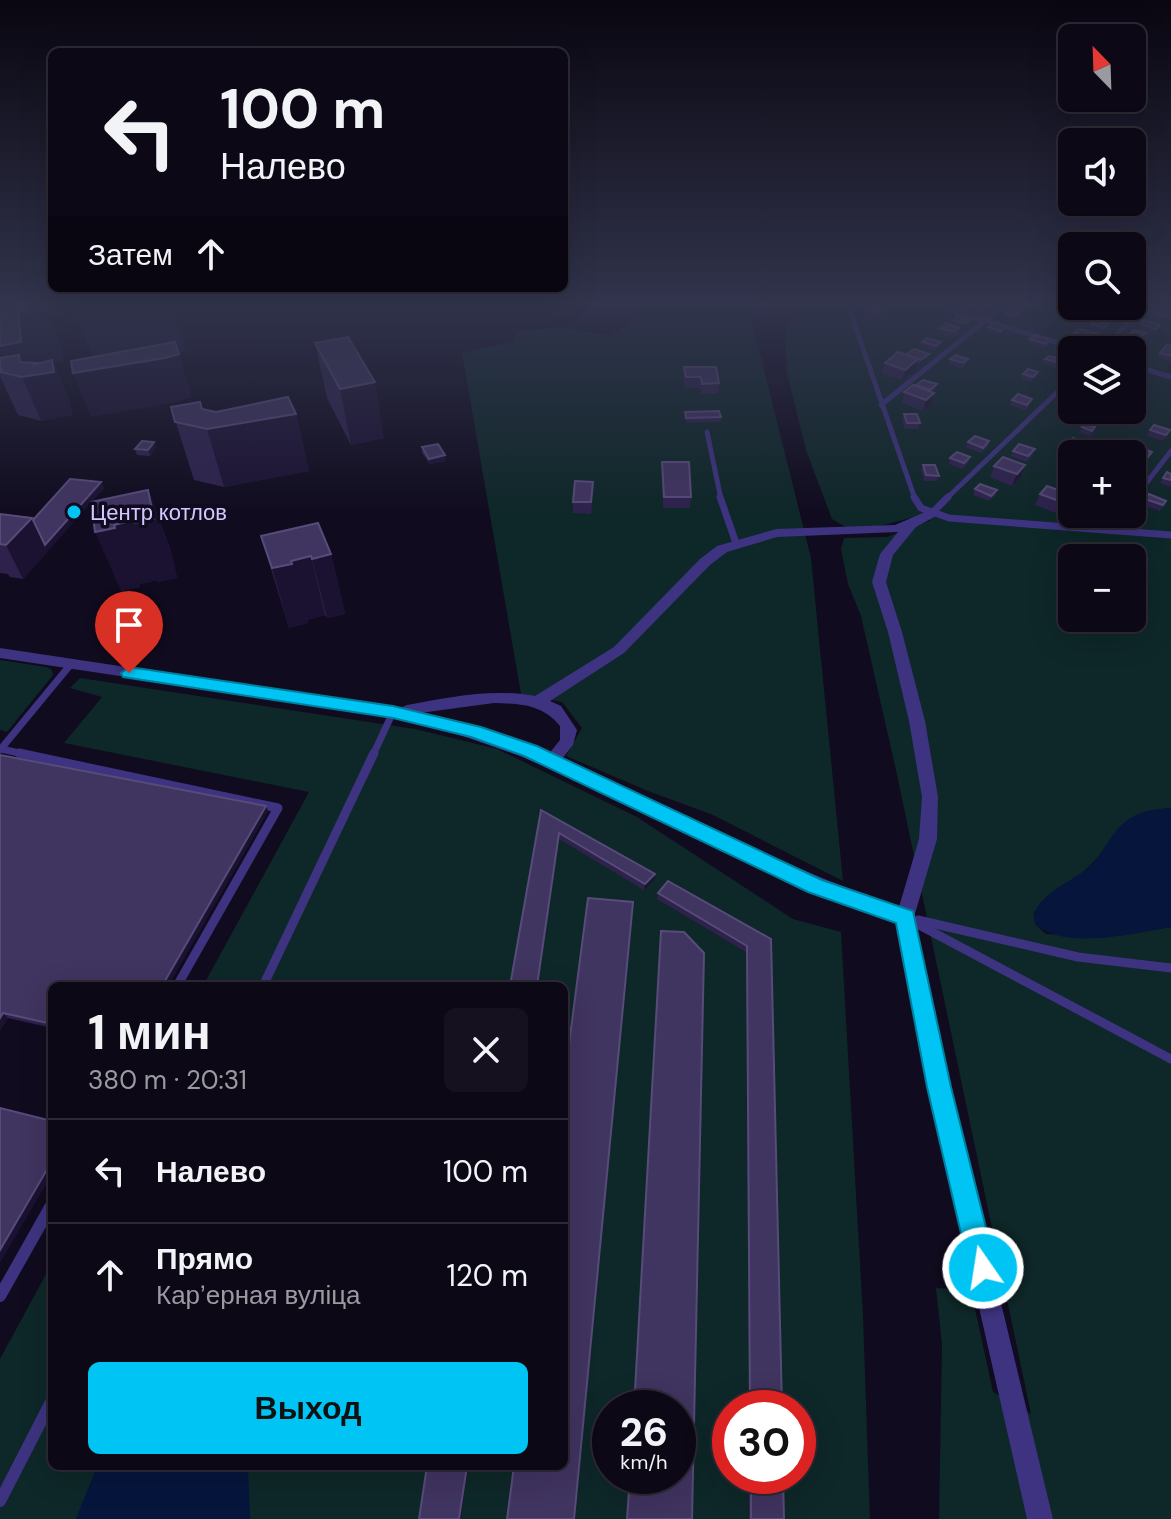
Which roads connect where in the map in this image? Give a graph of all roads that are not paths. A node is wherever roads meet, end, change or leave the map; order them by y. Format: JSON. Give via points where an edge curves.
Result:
{"nodes":[{"id":1,"x":870,"y":373,"type":"edge"},
{"id":2,"x":921,"y":373,"type":"edge"},
{"id":3,"x":1058,"y":392,"type":"edge"},
{"id":4,"x":881,"y":405,"type":"junction"},
{"id":5,"x":707,"y":432,"type":"dead end"},
{"id":6,"x":1171,"y":451,"type":"edge"},
{"id":7,"x":1146,"y":484,"type":"edge"},
{"id":8,"x":932,"y":513,"type":"junction"},
{"id":9,"x":912,"y":524,"type":"junction"},
{"id":10,"x":1111,"y":530,"type":"joint"},
{"id":11,"x":1171,"y":535,"type":"edge"},
{"id":12,"x":736,"y":543,"type":"junction"},
{"id":13,"x":0,"y":653,"type":"edge"},
{"id":14,"x":71,"y":664,"type":"junction"},
{"id":15,"x":538,"y":701,"type":"junction"},
{"id":16,"x":393,"y":712,"type":"junction"},
{"id":17,"x":0,"y":749,"type":"edge"},
{"id":18,"x":551,"y":761,"type":"junction"},
{"id":19,"x":905,"y":917,"type":"junction"},
{"id":20,"x":1171,"y":968,"type":"edge"},
{"id":21,"x":179,"y":982,"type":"edge"},
{"id":22,"x":265,"y":982,"type":"edge"},
{"id":23,"x":1171,"y":1059,"type":"edge"},
{"id":24,"x":48,"y":1211,"type":"edge"},
{"id":25,"x":0,"y":1296,"type":"edge"},
{"id":26,"x":48,"y":1408,"type":"edge"},
{"id":27,"x":0,"y":1501,"type":"edge"},
{"id":28,"x":1040,"y":1519,"type":"edge"}],
"edges":[{"from":1,"to":4,"type":"lane"},
{"from":2,"to":4,"type":"lane"},
{"from":3,"to":8,"type":"lane"},
{"from":4,"to":8,"type":"lane","via":[[912,497]]},
{"from":5,"to":12,"type":"lane","via":[[724,515]]},
{"from":6,"to":7,"type":"lane"},
{"from":8,"to":9,"type":"street"},
{"from":8,"to":10,"type":"lane"},
{"from":9,"to":12,"type":"street","via":[[872,532],[776,533]]},
{"from":9,"to":19,"type":"street","via":[[887,554],[879,582],[917,721],[930,797],[928,839]]},
{"from":10,"to":11,"type":"lane"},
{"from":12,"to":15,"type":"street","via":[[713,555],[619,650]]},
{"from":13,"to":14,"type":"street"},
{"from":14,"to":16,"type":"street"},
{"from":14,"to":17,"type":"lane"},
{"from":15,"to":16,"type":"street","via":[[485,699]]},
{"from":15,"to":18,"type":"street","via":[[557,710],[569,729],[567,742]]},
{"from":16,"to":18,"type":"street","via":[[463,728]]},
{"from":16,"to":22,"type":"lane"},
{"from":17,"to":21,"type":"lane","via":[[278,808]]},
{"from":18,"to":19,"type":"street","via":[[815,886]]},
{"from":19,"to":20,"type":"lane","via":[[1078,957]]},
{"from":19,"to":23,"type":"lane"},
{"from":19,"to":28,"type":"street","via":[[939,1087]]},
{"from":24,"to":25,"type":"lane"},
{"from":26,"to":27,"type":"lane"}]}
